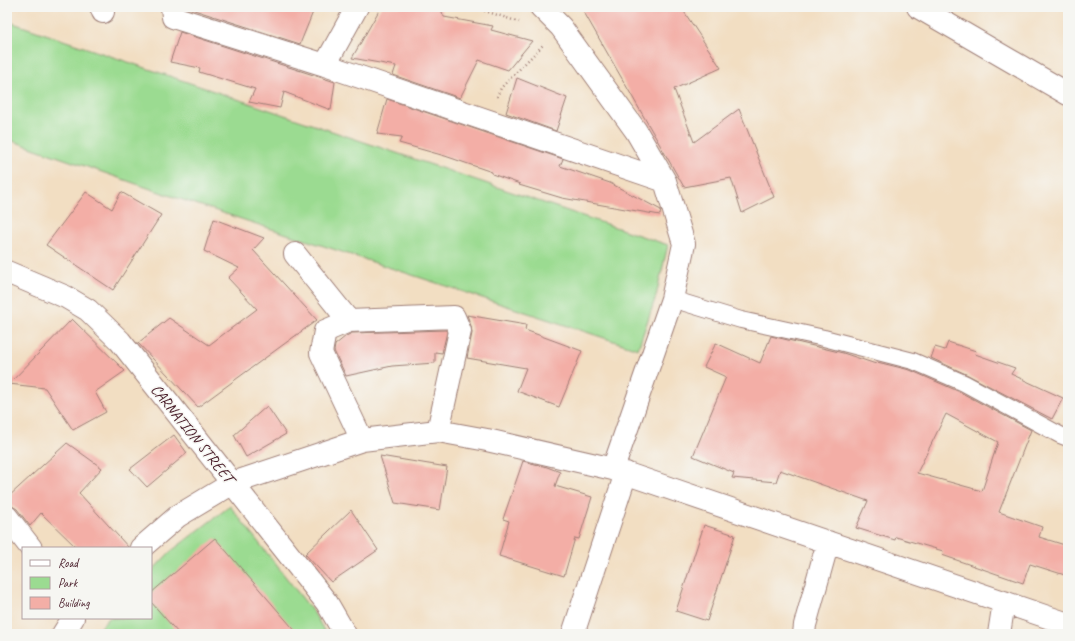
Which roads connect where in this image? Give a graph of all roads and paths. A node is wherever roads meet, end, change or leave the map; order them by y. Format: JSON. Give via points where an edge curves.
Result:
{"nodes":[{"id":1,"x":172,"y":7,"type":"edge"},
{"id":2,"x":357,"y":7,"type":"edge"},
{"id":3,"x":541,"y":7,"type":"edge"},
{"id":4,"x":918,"y":7,"type":"edge"},
{"id":5,"x":561,"y":26,"type":"junction"},
{"id":6,"x":325,"y":65,"type":"junction"},
{"id":7,"x":1068,"y":94,"type":"edge"},
{"id":8,"x":487,"y":120,"type":"junction"},
{"id":9,"x":665,"y":181,"type":"junction"},
{"id":10,"x":295,"y":254,"type":"dead end"},
{"id":11,"x":7,"y":272,"type":"edge"},
{"id":12,"x":672,"y":300,"type":"junction"},
{"id":13,"x":349,"y":321,"type":"junction"},
{"id":14,"x":438,"y":430,"type":"junction"},
{"id":15,"x":1068,"y":438,"type":"edge"},
{"id":16,"x":362,"y":440,"type":"junction"},
{"id":17,"x":620,"y":471,"type":"junction"},
{"id":18,"x":233,"y":483,"type":"junction"},
{"id":19,"x":7,"y":517,"type":"edge"},
{"id":20,"x":828,"y":542,"type":"junction"},
{"id":21,"x":29,"y":547,"type":"edge"},
{"id":22,"x":142,"y":547,"type":"edge"},
{"id":23,"x":1004,"y":602,"type":"junction"},
{"id":24,"x":72,"y":619,"type":"edge"},
{"id":25,"x":1068,"y":624,"type":"edge"},
{"id":26,"x":63,"y":634,"type":"edge"},
{"id":27,"x":345,"y":634,"type":"edge"},
{"id":28,"x":573,"y":634,"type":"edge"},
{"id":29,"x":804,"y":634,"type":"edge"},
{"id":30,"x":999,"y":634,"type":"edge"}],
"edges":[{"from":1,"to":6,"type":"street","via":[[173,17]]},
{"from":2,"to":6,"type":"street"},
{"from":3,"to":5,"type":"street"},
{"from":4,"to":7,"type":"street"},
{"from":5,"to":8,"type":"path","via":[[501,88]]},
{"from":5,"to":9,"type":"street","via":[[636,131]]},
{"from":6,"to":8,"type":"street"},
{"from":8,"to":9,"type":"street"},
{"from":9,"to":12,"type":"street","via":[[684,244]]},
{"from":10,"to":13,"type":"street"},
{"from":11,"to":18,"type":"street","name":"CARNATION STREET","via":[[66,297],[88,310],[120,341]]},
{"from":12,"to":15,"type":"lane","via":[[741,320],[913,361],[964,383]]},
{"from":12,"to":17,"type":"street"},
{"from":13,"to":14,"type":"street","via":[[454,317],[460,331]]},
{"from":13,"to":16,"type":"street","via":[[325,331],[321,353]]},
{"from":14,"to":16,"type":"street"},
{"from":14,"to":17,"type":"street"},
{"from":16,"to":18,"type":"street"},
{"from":17,"to":20,"type":"street"},
{"from":17,"to":28,"type":"street"},
{"from":18,"to":22,"type":"street","via":[[178,516]]},
{"from":18,"to":27,"type":"street","name":"CARNATION STREET","via":[[327,603]]},
{"from":19,"to":21,"type":"street"},
{"from":20,"to":23,"type":"street"},
{"from":20,"to":29,"type":"street"},
{"from":23,"to":25,"type":"street"},
{"from":23,"to":30,"type":"street"},
{"from":24,"to":26,"type":"street"}]}
